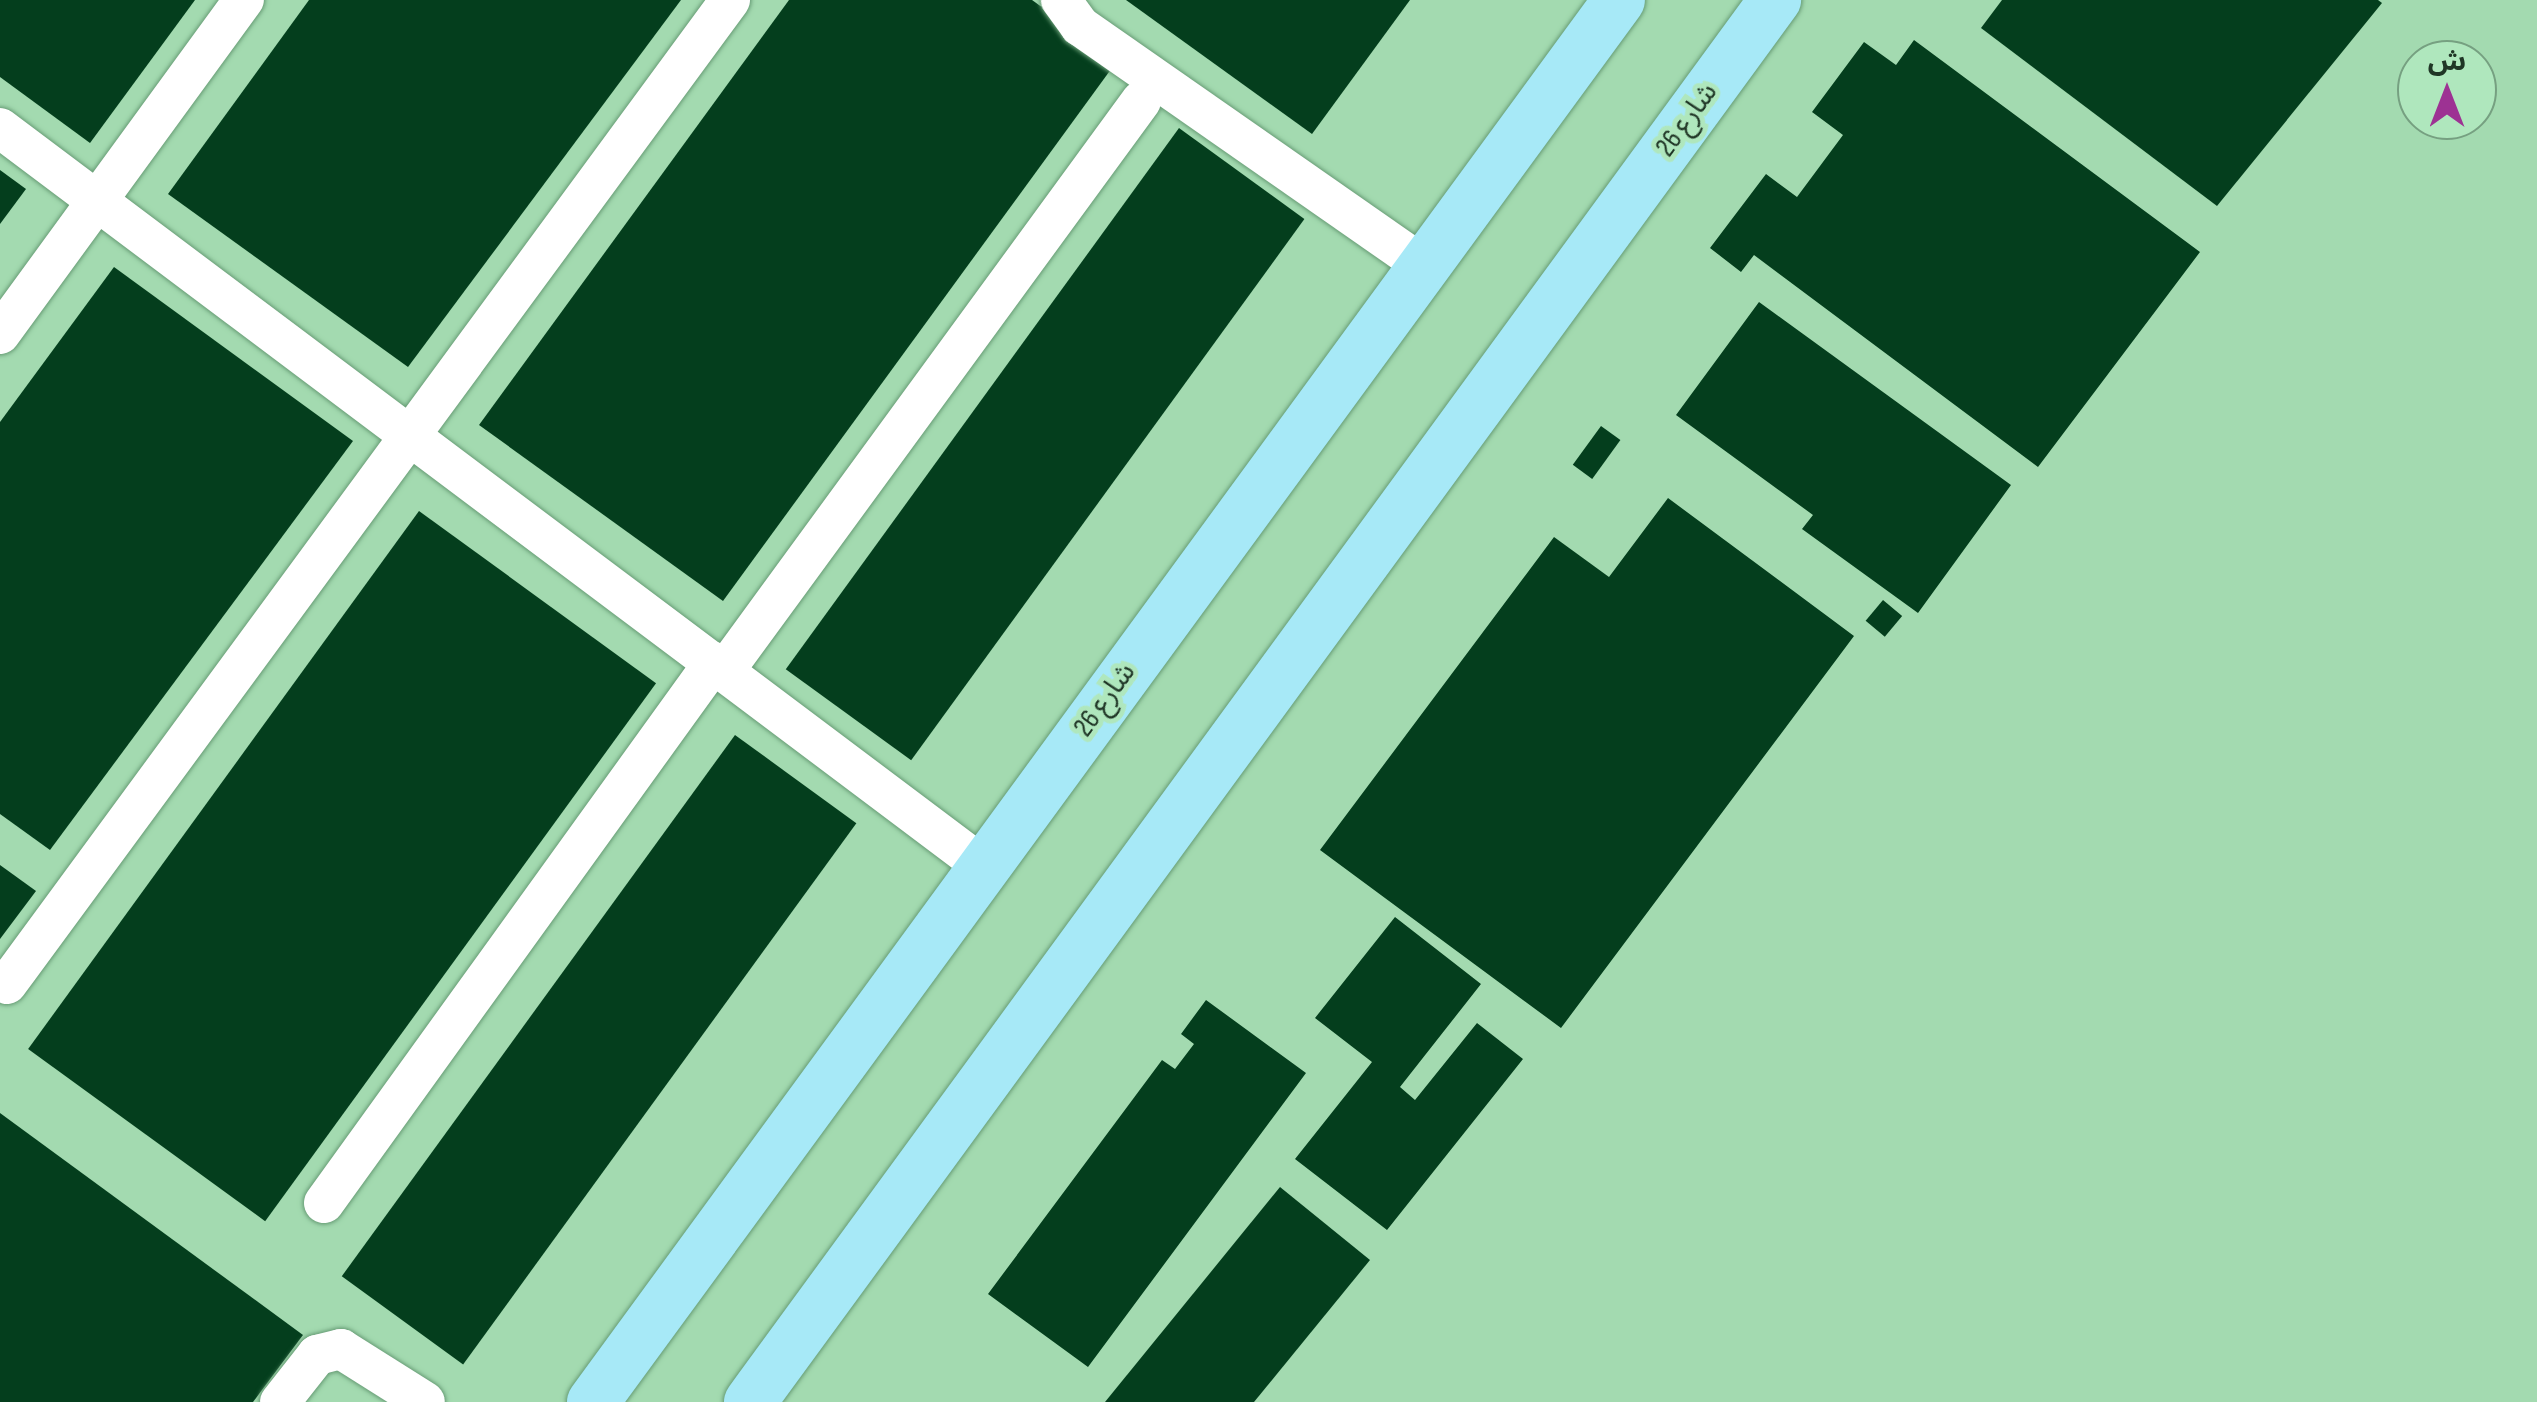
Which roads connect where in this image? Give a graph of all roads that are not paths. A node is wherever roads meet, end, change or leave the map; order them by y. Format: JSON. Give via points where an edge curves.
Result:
{"nodes":[{"id":1,"x":244,"y":0,"type":"edge"},
{"id":2,"x":730,"y":0,"type":"edge"},
{"id":3,"x":1061,"y":0,"type":"edge"},
{"id":4,"x":1619,"y":0,"type":"edge"},
{"id":5,"x":1775,"y":0,"type":"edge"},
{"id":6,"x":1141,"y":101,"type":"dead end"},
{"id":7,"x":0,"y":128,"type":"edge"},
{"id":8,"x":98,"y":202,"type":"junction"},
{"id":9,"x":1424,"y":266,"type":"junction"},
{"id":10,"x":0,"y":334,"type":"edge"},
{"id":11,"x":408,"y":433,"type":"junction"},
{"id":12,"x":720,"y":666,"type":"junction"},
{"id":13,"x":983,"y":866,"type":"junction"},
{"id":14,"x":6,"y":984,"type":"dead end"},
{"id":15,"x":324,"y":1203,"type":"dead end"},
{"id":16,"x":280,"y":1402,"type":"edge"},
{"id":17,"x":425,"y":1402,"type":"edge"},
{"id":18,"x":594,"y":1402,"type":"edge"},
{"id":19,"x":750,"y":1402,"type":"edge"}],
"edges":[{"from":1,"to":8,"type":"lane"},
{"from":2,"to":11,"type":"lane"},
{"from":3,"to":9,"type":"lane","via":[[1080,26]]},
{"from":4,"to":9,"type":"main road","name":"شارع 26"},
{"from":5,"to":19,"type":"main road","name":"شارع 26"},
{"from":6,"to":12,"type":"lane"},
{"from":7,"to":8,"type":"lane"},
{"from":8,"to":10,"type":"lane"},
{"from":8,"to":11,"type":"lane"},
{"from":9,"to":13,"type":"main road","name":"شارع 26"},
{"from":11,"to":12,"type":"lane"},
{"from":11,"to":14,"type":"lane"},
{"from":12,"to":13,"type":"lane"},
{"from":12,"to":15,"type":"lane"},
{"from":13,"to":18,"type":"main road","name":"شارع 26"},
{"from":16,"to":17,"type":"lane","via":[[317,1356],[340,1349]]}]}
